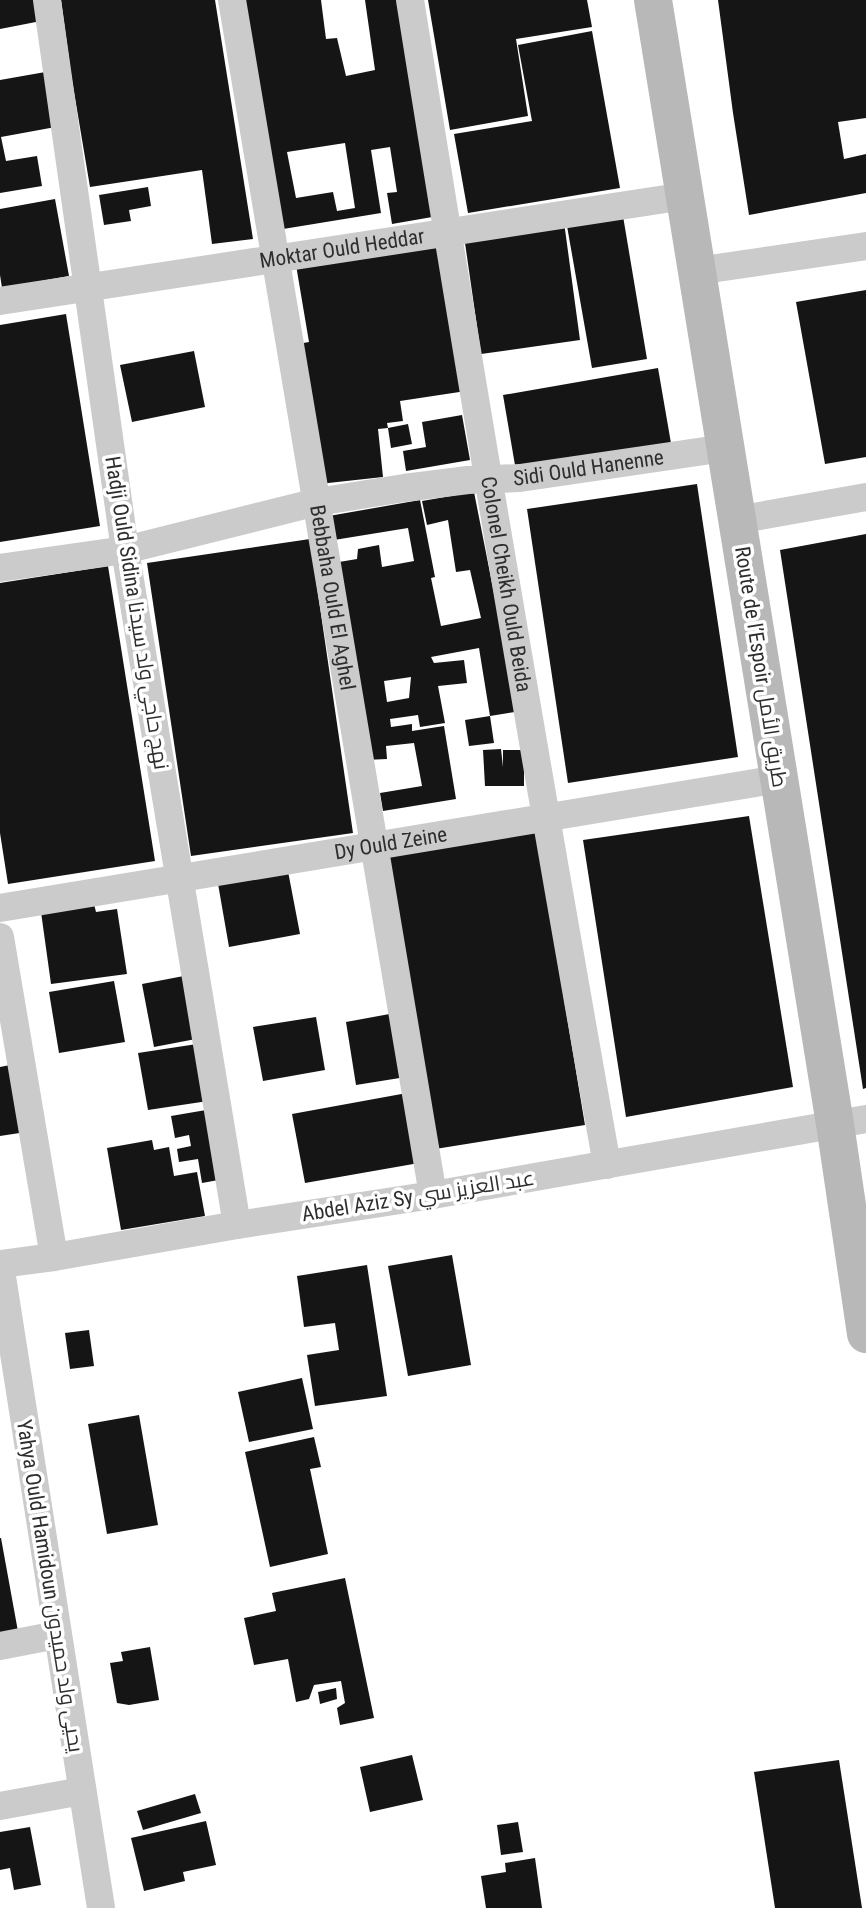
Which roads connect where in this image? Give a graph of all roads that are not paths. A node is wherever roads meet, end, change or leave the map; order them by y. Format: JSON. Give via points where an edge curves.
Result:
{"nodes":[{"id":1,"x":47,"y":0,"type":"edge"},
{"id":2,"x":232,"y":0,"type":"edge"},
{"id":3,"x":410,"y":0,"type":"edge"},
{"id":4,"x":653,"y":0,"type":"edge"},
{"id":5,"x":685,"y":196,"type":"junction"},
{"id":6,"x":447,"y":233,"type":"junction"},
{"id":7,"x":866,"y":246,"type":"edge"},
{"id":8,"x":276,"y":258,"type":"junction"},
{"id":9,"x":697,"y":271,"type":"junction"},
{"id":10,"x":88,"y":289,"type":"junction"},
{"id":11,"x":0,"y":301,"type":"edge"},
{"id":12,"x":725,"y":448,"type":"junction"},
{"id":13,"x":489,"y":480,"type":"junction"},
{"id":14,"x":866,"y":497,"type":"edge"},
{"id":15,"x":317,"y":502,"type":"junction"},
{"id":16,"x":737,"y":520,"type":"junction"},
{"id":17,"x":125,"y":550,"type":"junction"},
{"id":18,"x":0,"y":568,"type":"edge"},
{"id":19,"x":779,"y":779,"type":"junction"},
{"id":20,"x":545,"y":817,"type":"junction"},
{"id":21,"x":374,"y":846,"type":"junction"},
{"id":22,"x":179,"y":878,"type":"junction"},
{"id":23,"x":0,"y":908,"type":"edge"},
{"id":24,"x":0,"y":937,"type":"edge"},
{"id":25,"x":850,"y":1122,"type":"edge"},
{"id":26,"x":607,"y":1165,"type":"junction"},
{"id":27,"x":433,"y":1195,"type":"junction"},
{"id":28,"x":237,"y":1225,"type":"junction"},
{"id":29,"x":54,"y":1257,"type":"junction"},
{"id":30,"x":0,"y":1264,"type":"edge"},
{"id":31,"x":866,"y":1334,"type":"edge"},
{"id":32,"x":57,"y":1636,"type":"junction"},
{"id":33,"x":0,"y":1646,"type":"edge"},
{"id":34,"x":82,"y":1791,"type":"junction"},
{"id":35,"x":0,"y":1806,"type":"edge"},
{"id":36,"x":101,"y":1908,"type":"edge"}],
"edges":[{"from":1,"to":10,"type":"street","name":"Hadji Ould Sidina نهج حاجي ولد سيدنا"},
{"from":2,"to":8,"type":"street","name":"Bebbaha Ould El Aghel"},
{"from":3,"to":6,"type":"street","name":"Colonel Cheikh Ould Beida"},
{"from":4,"to":5,"type":"street","name":"Route de l’Espoir طريق الأمل"},
{"from":5,"to":6,"type":"street","name":"Moktar Ould Heddar"},
{"from":5,"to":9,"type":"street","name":"Route de l’Espoir طريق الأمل"},
{"from":6,"to":8,"type":"street","name":"Moktar Ould Heddar"},
{"from":6,"to":13,"type":"street","name":"Colonel Cheikh Ould Beida"},
{"from":7,"to":9,"type":"street"},
{"from":8,"to":10,"type":"street","name":"Moktar Ould Heddar"},
{"from":8,"to":15,"type":"street","name":"Bebbaha Ould El Aghel"},
{"from":9,"to":12,"type":"street","name":"Route de l’Espoir طريق الأمل"},
{"from":10,"to":11,"type":"street","name":"Moktar Ould Heddar"},
{"from":10,"to":17,"type":"street","name":"Hadji Ould Sidina نهج حاجي ولد سيدنا"},
{"from":12,"to":13,"type":"street","name":"Sidi Ould Hanenne"},
{"from":12,"to":16,"type":"street","name":"Route de l’Espoir طريق الأمل"},
{"from":13,"to":15,"type":"street","name":"Sidi Ould Hanenne"},
{"from":13,"to":20,"type":"street","name":"Colonel Cheikh Ould Beida"},
{"from":14,"to":16,"type":"street"},
{"from":15,"to":17,"type":"street","name":"Sidi Ould Hanenne"},
{"from":15,"to":21,"type":"street","name":"Bebbaha Ould El Aghel"},
{"from":16,"to":19,"type":"street","name":"Route de l’Espoir طريق الأمل"},
{"from":17,"to":18,"type":"street","name":"Sidi Ould Hanenne"},
{"from":17,"to":22,"type":"street","name":"Hadji Ould Sidina نهج حاجي ولد سيدنا"},
{"from":19,"to":20,"type":"street","name":"Dy Ould Zeine"},
{"from":19,"to":25,"type":"street","name":"Route de l’Espoir طريق الأمل"},
{"from":20,"to":21,"type":"street","name":"Dy Ould Zeine"},
{"from":20,"to":26,"type":"street","name":"Colonel Cheikh Ould Beida"},
{"from":21,"to":22,"type":"street","name":"Dy Ould Zeine"},
{"from":21,"to":27,"type":"street","name":"Bebbaha Ould El Aghel"},
{"from":22,"to":23,"type":"street","name":"Dy Ould Zeine"},
{"from":22,"to":28,"type":"street","name":"Hadji Ould Sidina نهج حاجي ولد سيدنا"},
{"from":24,"to":29,"type":"street"},
{"from":25,"to":26,"type":"street","name":"Abdel Aziz Sy عبد العزيز سي"},
{"from":25,"to":31,"type":"street","name":"Route de l’Espoir طريق الأمل"},
{"from":26,"to":27,"type":"street","name":"Abdel Aziz Sy عبد العزيز سي"},
{"from":27,"to":28,"type":"street","name":"Abdel Aziz Sy عبد العزيز سي"},
{"from":28,"to":29,"type":"street","name":"Abdel Aziz Sy عبد العزيز سي"},
{"from":29,"to":30,"type":"street","name":"Abdel Aziz Sy عبد العزيز سي"},
{"from":30,"to":32,"type":"street","name":"Yahya Ould Hamidoun يحيى ولد حميدون"},
{"from":32,"to":33,"type":"street"},
{"from":32,"to":34,"type":"street","name":"Yahya Ould Hamidoun يحيى ولد حميدون"},
{"from":34,"to":35,"type":"street"},
{"from":34,"to":36,"type":"street","name":"Yahya Ould Hamidoun يحيى ولد حميدون"}]}
